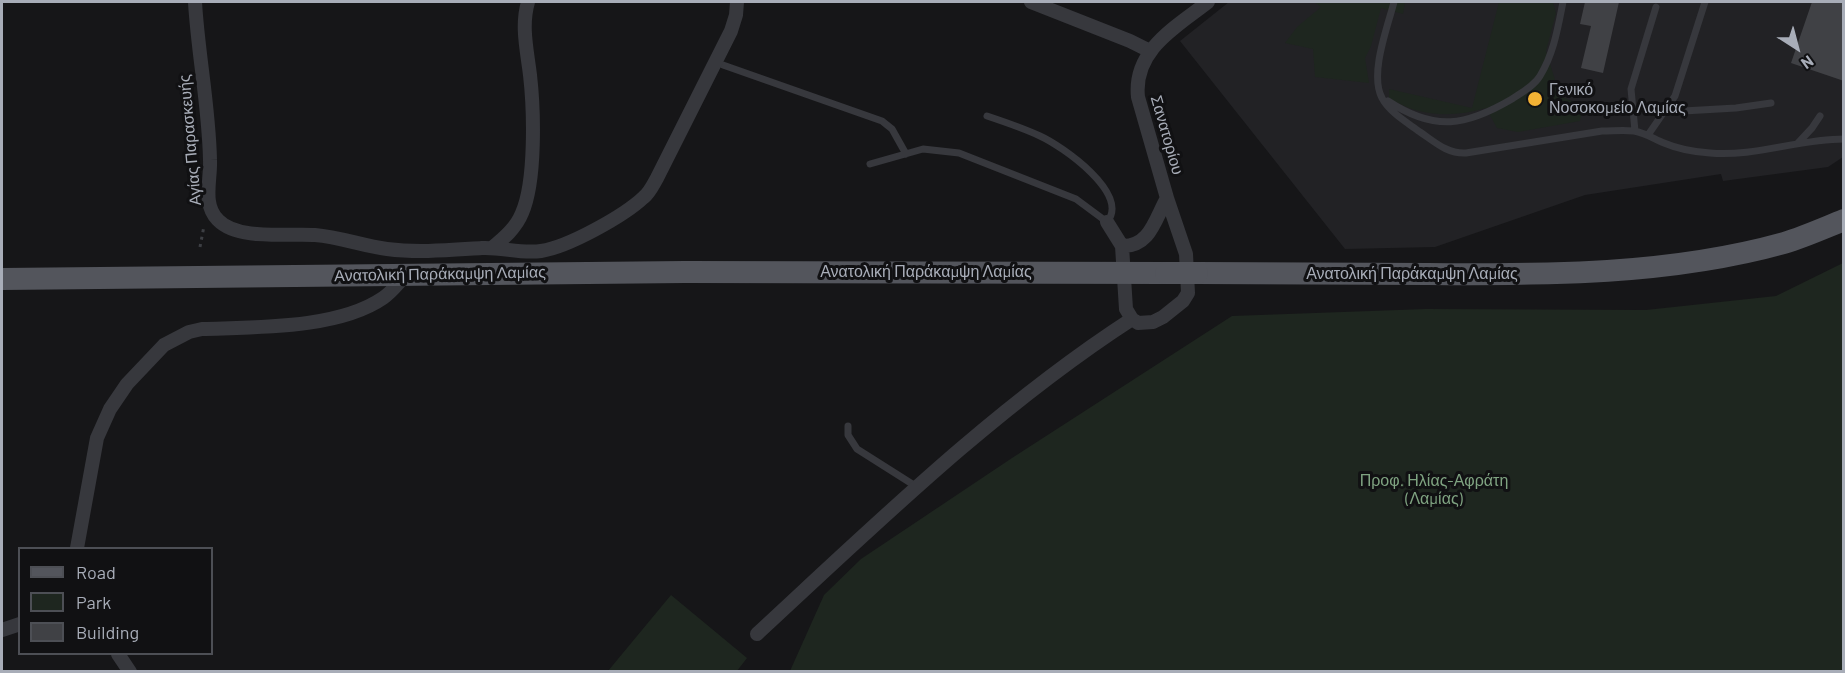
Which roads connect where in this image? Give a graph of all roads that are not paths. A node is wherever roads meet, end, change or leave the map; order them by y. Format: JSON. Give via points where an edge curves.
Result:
{"nodes":[{"id":1,"x":195,"y":2,"type":"edge"},
{"id":2,"x":528,"y":2,"type":"edge"},
{"id":3,"x":737,"y":2,"type":"edge"},
{"id":4,"x":1031,"y":2,"type":"edge"},
{"id":5,"x":1208,"y":2,"type":"edge"},
{"id":6,"x":1394,"y":2,"type":"edge"},
{"id":7,"x":1563,"y":2,"type":"edge"},
{"id":8,"x":1705,"y":2,"type":"edge"},
{"id":9,"x":1656,"y":7,"type":"dead end"},
{"id":10,"x":1150,"y":51,"type":"junction"},
{"id":11,"x":723,"y":65,"type":"dead end"},
{"id":12,"x":1381,"y":96,"type":"junction"},
{"id":13,"x":1771,"y":103,"type":"dead end"},
{"id":14,"x":1666,"y":112,"type":"junction"},
{"id":15,"x":987,"y":116,"type":"dead end"},
{"id":16,"x":1820,"y":116,"type":"dead end"},
{"id":17,"x":1635,"y":132,"type":"junction"},
{"id":18,"x":1648,"y":135,"type":"junction"},
{"id":19,"x":1844,"y":140,"type":"edge"},
{"id":20,"x":1798,"y":143,"type":"junction"},
{"id":21,"x":906,"y":154,"type":"junction"},
{"id":22,"x":870,"y":164,"type":"dead end"},
{"id":23,"x":1167,"y":198,"type":"junction"},
{"id":24,"x":1844,"y":220,"type":"edge"},
{"id":25,"x":1107,"y":222,"type":"junction"},
{"id":26,"x":1122,"y":246,"type":"junction"},
{"id":27,"x":488,"y":248,"type":"junction"},
{"id":28,"x":1123,"y":273,"type":"junction"},
{"id":29,"x":485,"y":274,"type":"junction"},
{"id":30,"x":406,"y":275,"type":"junction"},
{"id":31,"x":2,"y":279,"type":"edge"},
{"id":32,"x":1132,"y":319,"type":"junction"},
{"id":33,"x":848,"y":426,"type":"dead end"},
{"id":34,"x":918,"y":488,"type":"junction"},
{"id":35,"x":77,"y":547,"type":"edge"},
{"id":36,"x":18,"y":625,"type":"edge"},
{"id":37,"x":2,"y":630,"type":"edge"},
{"id":38,"x":757,"y":634,"type":"dead end"},
{"id":39,"x":119,"y":655,"type":"edge"},
{"id":40,"x":130,"y":672,"type":"edge"}],
"edges":[{"from":1,"to":27,"type":"street","name":"Αγίας Παρασκευής","via":[[209,133],[208,200],[218,220],[232,228],[259,234],[315,235],[384,249]]},
{"from":2,"to":27,"type":"street","via":[[524,26],[533,114],[529,179],[522,213],[512,230]]},
{"from":3,"to":27,"type":"street","name":"Αγίας Παρασκευής","via":[[731,31],[644,197],[562,246],[529,252]]},
{"from":4,"to":10,"type":"street"},
{"from":5,"to":10,"type":"street","name":"Σανατορίου","via":[[1165,34]]},
{"from":6,"to":12,"type":"lane","via":[[1378,67]]},
{"from":7,"to":12,"type":"lane","via":[[1555,43],[1539,79],[1494,109],[1468,120],[1443,122],[1407,111]]},
{"from":8,"to":14,"type":"lane","via":[[1678,88]]},
{"from":9,"to":17,"type":"lane","via":[[1631,89]]},
{"from":10,"to":23,"type":"street","name":"Σανατορίου","via":[[1139,74],[1137,92]]},
{"from":11,"to":21,"type":"lane","via":[[882,121],[892,129]]},
{"from":12,"to":17,"type":"lane","via":[[1400,117],[1441,147],[1457,153],[1602,131]]},
{"from":13,"to":14,"type":"lane"},
{"from":14,"to":18,"type":"lane"},
{"from":15,"to":25,"type":"lane","via":[[1052,142],[1098,180],[1113,203],[1113,214]]},
{"from":16,"to":20,"type":"lane"},
{"from":17,"to":18,"type":"lane"},
{"from":18,"to":20,"type":"lane","via":[[1674,146],[1711,154]]},
{"from":19,"to":20,"type":"lane"},
{"from":21,"to":22,"type":"lane"},
{"from":21,"to":25,"type":"lane","via":[[923,149],[941,150],[978,159],[1076,199]]},
{"from":23,"to":26,"type":"street","name":"Σανατορίου","via":[[1142,242]]},
{"from":23,"to":32,"type":"street","via":[[1186,254],[1188,293],[1176,308],[1153,322],[1138,323]]},
{"from":24,"to":28,"type":"main road","name":"Ανατολική Παράκαμψη Λαμίας","bridge":true,"via":[[1758,249],[1653,267],[1509,274]]},
{"from":25,"to":26,"type":"street"},
{"from":26,"to":28,"type":"street"},
{"from":27,"to":29,"type":"street"},
{"from":28,"to":29,"type":"main road","name":"Ανατολική Παράκαμψη Λαμίας"},
{"from":28,"to":32,"type":"street","via":[[1126,309]]},
{"from":29,"to":30,"type":"main road","name":"Ανατολική Παράκαμψη Λαμίας"},
{"from":30,"to":31,"type":"main road","name":"Ανατολική Παράκαμψη Λαμίας"},
{"from":30,"to":35,"type":"street","via":[[385,297],[354,312],[292,325],[202,329],[164,345],[127,384],[101,425]]},
{"from":32,"to":34,"type":"street","via":[[1028,393]]},
{"from":33,"to":34,"type":"lane","via":[[848,435],[857,449]]},
{"from":34,"to":38,"type":"street"},
{"from":36,"to":37,"type":"street"},
{"from":39,"to":40,"type":"street"}]}
